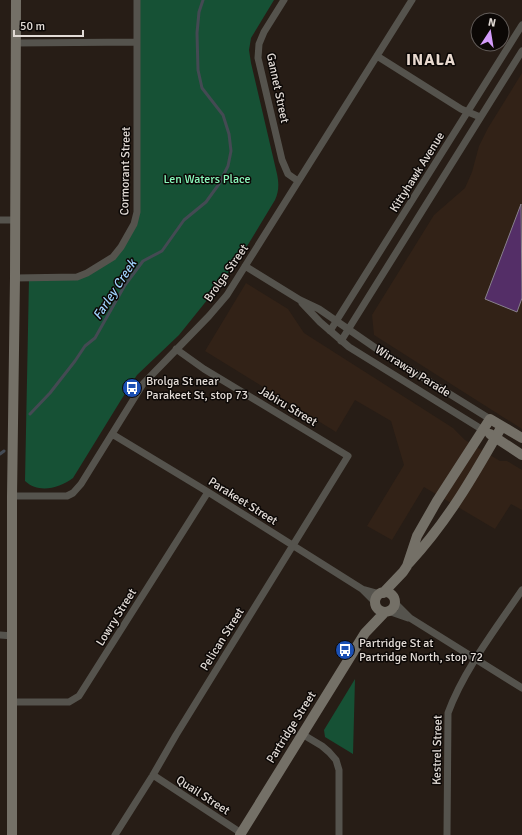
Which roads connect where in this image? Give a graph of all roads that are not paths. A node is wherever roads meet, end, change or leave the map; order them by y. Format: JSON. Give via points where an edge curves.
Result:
{"nodes":[{"id":1,"x":16,"y":0,"type":"edge"},
{"id":2,"x":137,"y":0,"type":"edge"},
{"id":3,"x":284,"y":0,"type":"edge"},
{"id":4,"x":412,"y":0,"type":"edge"},
{"id":5,"x":522,"y":25,"type":"edge"},
{"id":6,"x":137,"y":42,"type":"junction"},
{"id":7,"x":16,"y":43,"type":"junction"},
{"id":8,"x":522,"y":51,"type":"edge"},
{"id":9,"x":377,"y":56,"type":"junction"},
{"id":10,"x":467,"y":112,"type":"junction"},
{"id":11,"x":480,"y":117,"type":"junction"},
{"id":12,"x":298,"y":181,"type":"junction"},
{"id":13,"x":0,"y":220,"type":"edge"},
{"id":14,"x":15,"y":220,"type":"junction"},
{"id":15,"x":245,"y":266,"type":"junction"},
{"id":16,"x":15,"y":278,"type":"junction"},
{"id":17,"x":300,"y":300,"type":"junction"},
{"id":18,"x":337,"y":321,"type":"junction"},
{"id":19,"x":349,"y":330,"type":"junction"},
{"id":20,"x":330,"y":331,"type":"junction"},
{"id":21,"x":341,"y":341,"type":"junction"},
{"id":22,"x":176,"y":349,"type":"junction"},
{"id":23,"x":490,"y":418,"type":"junction"},
{"id":24,"x":502,"y":426,"type":"junction"},
{"id":25,"x":483,"y":430,"type":"junction"},
{"id":26,"x":112,"y":434,"type":"junction"},
{"id":27,"x":495,"y":438,"type":"junction"},
{"id":28,"x":522,"y":438,"type":"edge"},
{"id":29,"x":522,"y":455,"type":"edge"},
{"id":30,"x":348,"y":456,"type":"joint"},
{"id":31,"x":208,"y":492,"type":"junction"},
{"id":32,"x":12,"y":496,"type":"junction"},
{"id":33,"x":293,"y":546,"type":"junction"},
{"id":34,"x":407,"y":566,"type":"junction"},
{"id":35,"x":401,"y":575,"type":"junction"},
{"id":36,"x":522,"y":590,"type":"edge"},
{"id":37,"x":378,"y":599,"type":"junction"},
{"id":38,"x":394,"y":600,"type":"junction"},
{"id":39,"x":387,"y":612,"type":"junction"},
{"id":40,"x":410,"y":618,"type":"junction"},
{"id":41,"x":365,"y":633,"type":"junction"},
{"id":42,"x":0,"y":636,"type":"edge"},
{"id":43,"x":13,"y":636,"type":"junction"},
{"id":44,"x":476,"y":660,"type":"junction"},
{"id":45,"x":522,"y":688,"type":"edge"},
{"id":46,"x":13,"y":702,"type":"junction"},
{"id":47,"x":302,"y":734,"type":"junction"},
{"id":48,"x":153,"y":775,"type":"junction"},
{"id":49,"x":240,"y":834,"type":"edge"},
{"id":50,"x":12,"y":835,"type":"edge"},
{"id":51,"x":115,"y":835,"type":"edge"},
{"id":52,"x":338,"y":835,"type":"edge"},
{"id":53,"x":447,"y":835,"type":"edge"}],
"edges":[{"from":1,"to":7,"type":"street"},
{"from":2,"to":6,"type":"street","name":"Cormorant Street"},
{"from":3,"to":12,"type":"street","name":"Gannet Street","via":[[264,32],[259,44],[258,58],[282,160],[288,174]]},
{"from":4,"to":9,"type":"street","name":"Brolga Street"},
{"from":5,"to":10,"type":"street","name":"Kittyhawk Avenue"},
{"from":6,"to":7,"type":"street"},
{"from":6,"to":16,"type":"street","name":"Cormorant Street","via":[[137,212],[134,224],[113,257],[88,273],[77,277]]},
{"from":7,"to":14,"type":"street"},
{"from":8,"to":11,"type":"street","name":"Kittyhawk Avenue"},
{"from":9,"to":10,"type":"street"},
{"from":9,"to":12,"type":"street","name":"Brolga Street"},
{"from":10,"to":11,"type":"street"},
{"from":10,"to":18,"type":"street","name":"Kittyhawk Avenue"},
{"from":11,"to":19,"type":"street","name":"Kittyhawk Avenue"},
{"from":12,"to":15,"type":"street","name":"Brolga Street"},
{"from":13,"to":14,"type":"street"},
{"from":14,"to":16,"type":"street"},
{"from":15,"to":17,"type":"street","name":"Wirraway Parade"},
{"from":15,"to":22,"type":"street","name":"Brolga Street","via":[[227,295]]},
{"from":16,"to":32,"type":"street"},
{"from":17,"to":18,"type":"street","name":"Wirraway Parade"},
{"from":17,"to":20,"type":"street","name":"Wirraway Parade"},
{"from":18,"to":19,"type":"street","name":"Wirraway Parade"},
{"from":18,"to":20,"type":"street","name":"Kittyhawk Avenue"},
{"from":19,"to":21,"type":"street","name":"Kittyhawk Avenue"},
{"from":19,"to":23,"type":"street","name":"Wirraway Parade"},
{"from":20,"to":21,"type":"street","name":"Wirraway Parade"},
{"from":21,"to":25,"type":"street","name":"Wirraway Parade"},
{"from":22,"to":26,"type":"street","name":"Brolga Street","via":[[143,384]]},
{"from":22,"to":30,"type":"street","name":"Jabiru Street","via":[[204,369]]},
{"from":23,"to":24,"type":"street","name":"Wirraway Parade"},
{"from":23,"to":25,"type":"street","name":"Partridge Street"},
{"from":24,"to":27,"type":"street","name":"Partridge Street"},
{"from":24,"to":28,"type":"street","name":"Wirraway Parade"},
{"from":25,"to":27,"type":"street","name":"Wirraway Parade"},
{"from":25,"to":34,"type":"street","name":"Partridge Street","via":[[417,536]]},
{"from":26,"to":31,"type":"street","name":"Parakeet Street"},
{"from":26,"to":32,"type":"street","name":"Brolga Street","via":[[73,493],[60,497]]},
{"from":27,"to":29,"type":"street","name":"Wirraway Parade"},
{"from":27,"to":34,"type":"street","name":"Partridge Street","via":[[448,517]]},
{"from":30,"to":33,"type":"street","name":"Pelican Street"},
{"from":31,"to":33,"type":"street","name":"Parakeet Street"},
{"from":31,"to":46,"type":"street","name":"Lowry Street","via":[[79,696],[68,702]]},
{"from":32,"to":43,"type":"street"},
{"from":33,"to":37,"type":"street","name":"Parakeet Street"},
{"from":33,"to":48,"type":"street","name":"Pelican Street"},
{"from":34,"to":35,"type":"street","name":"Partridge Street"},
{"from":35,"to":37,"type":"street","name":"Partridge Street"},
{"from":35,"to":38,"type":"street","name":"Partridge Street"},
{"from":36,"to":44,"type":"street","name":"Kestrel Street"},
{"from":37,"to":38,"type":"street","via":[[390,594]]},
{"from":37,"to":39,"type":"street","via":[[379,611]]},
{"from":37,"to":41,"type":"street","name":"Partridge Street"},
{"from":38,"to":39,"type":"street","via":[[393,607]]},
{"from":38,"to":40,"type":"street"},
{"from":39,"to":40,"type":"street"},
{"from":39,"to":41,"type":"street","name":"Partridge Street"},
{"from":40,"to":44,"type":"street"},
{"from":41,"to":47,"type":"street","name":"Partridge Street"},
{"from":42,"to":43,"type":"street"},
{"from":43,"to":46,"type":"street"},
{"from":44,"to":45,"type":"street"},
{"from":44,"to":53,"type":"street","name":"Kestrel Street","via":[[454,696],[448,713]]},
{"from":46,"to":50,"type":"street"},
{"from":47,"to":49,"type":"street","name":"Partridge Street"},
{"from":47,"to":52,"type":"street","via":[[322,746],[336,760]]},
{"from":48,"to":49,"type":"street","name":"Quail Street"},
{"from":48,"to":51,"type":"street","name":"Pelican Street"}]}
